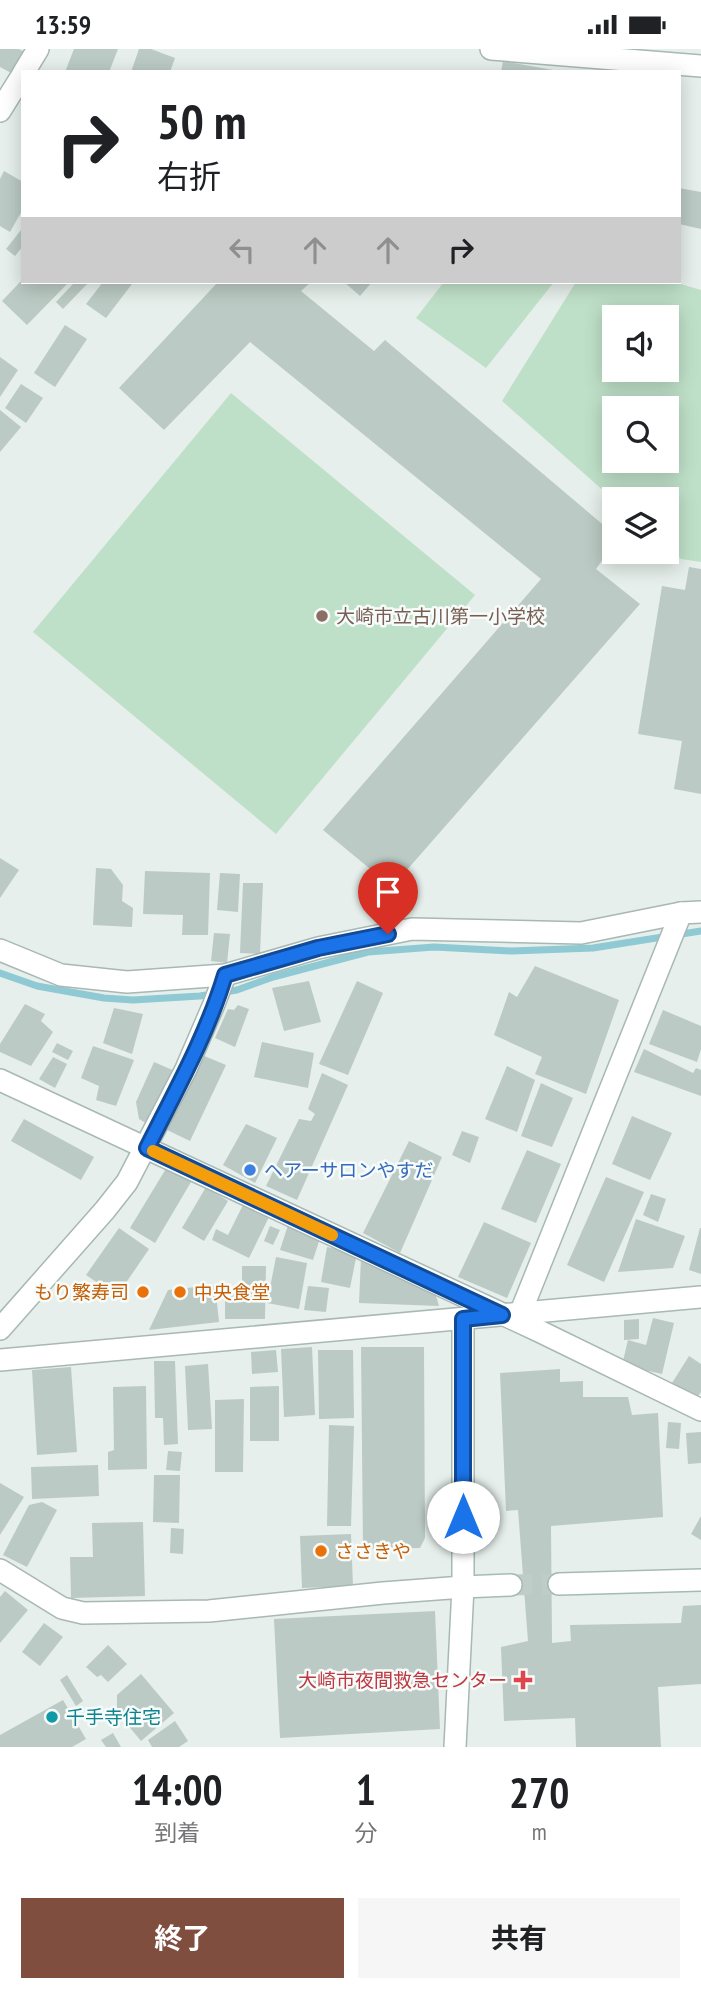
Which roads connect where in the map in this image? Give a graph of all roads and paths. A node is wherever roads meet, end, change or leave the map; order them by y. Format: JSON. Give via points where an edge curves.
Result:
{"nodes":[{"id":1,"x":38,"y":49,"type":"edge"},
{"id":2,"x":491,"y":49,"type":"edge"},
{"id":3,"x":701,"y":66,"type":"edge"},
{"id":4,"x":25,"y":70,"type":"edge"},
{"id":5,"x":21,"y":76,"type":"edge"},
{"id":6,"x":0,"y":111,"type":"edge"},
{"id":7,"x":686,"y":917,"type":"edge"},
{"id":8,"x":0,"y":950,"type":"edge"},
{"id":9,"x":224,"y":979,"type":"junction"},
{"id":10,"x":0,"y":1080,"type":"edge"},
{"id":11,"x":147,"y":1148,"type":"junction"},
{"id":12,"x":701,"y":1297,"type":"edge"},
{"id":13,"x":511,"y":1314,"type":"junction"},
{"id":14,"x":463,"y":1319,"type":"junction"},
{"id":15,"x":0,"y":1329,"type":"edge"},
{"id":16,"x":0,"y":1360,"type":"edge"},
{"id":17,"x":701,"y":1410,"type":"edge"},
{"id":18,"x":0,"y":1570,"type":"edge"},
{"id":19,"x":701,"y":1580,"type":"edge"},
{"id":20,"x":559,"y":1584,"type":"tunnel mouth"},
{"id":21,"x":511,"y":1585,"type":"tunnel mouth"},
{"id":22,"x":463,"y":1587,"type":"junction"},
{"id":23,"x":455,"y":1747,"type":"edge"}],
"edges":[{"from":1,"to":4,"type":"street"},
{"from":2,"to":3,"type":"street"},
{"from":5,"to":6,"type":"street"},
{"from":7,"to":9,"type":"street","via":[[581,933],[412,929],[318,948]]},
{"from":7,"to":13,"type":"street","via":[[667,950]]},
{"from":8,"to":9,"type":"street","via":[[61,975],[127,982]]},
{"from":9,"to":11,"type":"street"},
{"from":10,"to":11,"type":"street"},
{"from":11,"to":13,"type":"street"},
{"from":11,"to":15,"type":"street","via":[[105,1210]]},
{"from":12,"to":13,"type":"street"},
{"from":13,"to":14,"type":"street"},
{"from":13,"to":17,"type":"street"},
{"from":14,"to":16,"type":"street"},
{"from":14,"to":22,"type":"street"},
{"from":18,"to":22,"type":"street","via":[[62,1608],[83,1613],[209,1611]]},
{"from":19,"to":20,"type":"street"},
{"from":21,"to":22,"type":"street"},
{"from":22,"to":23,"type":"street"}]}
